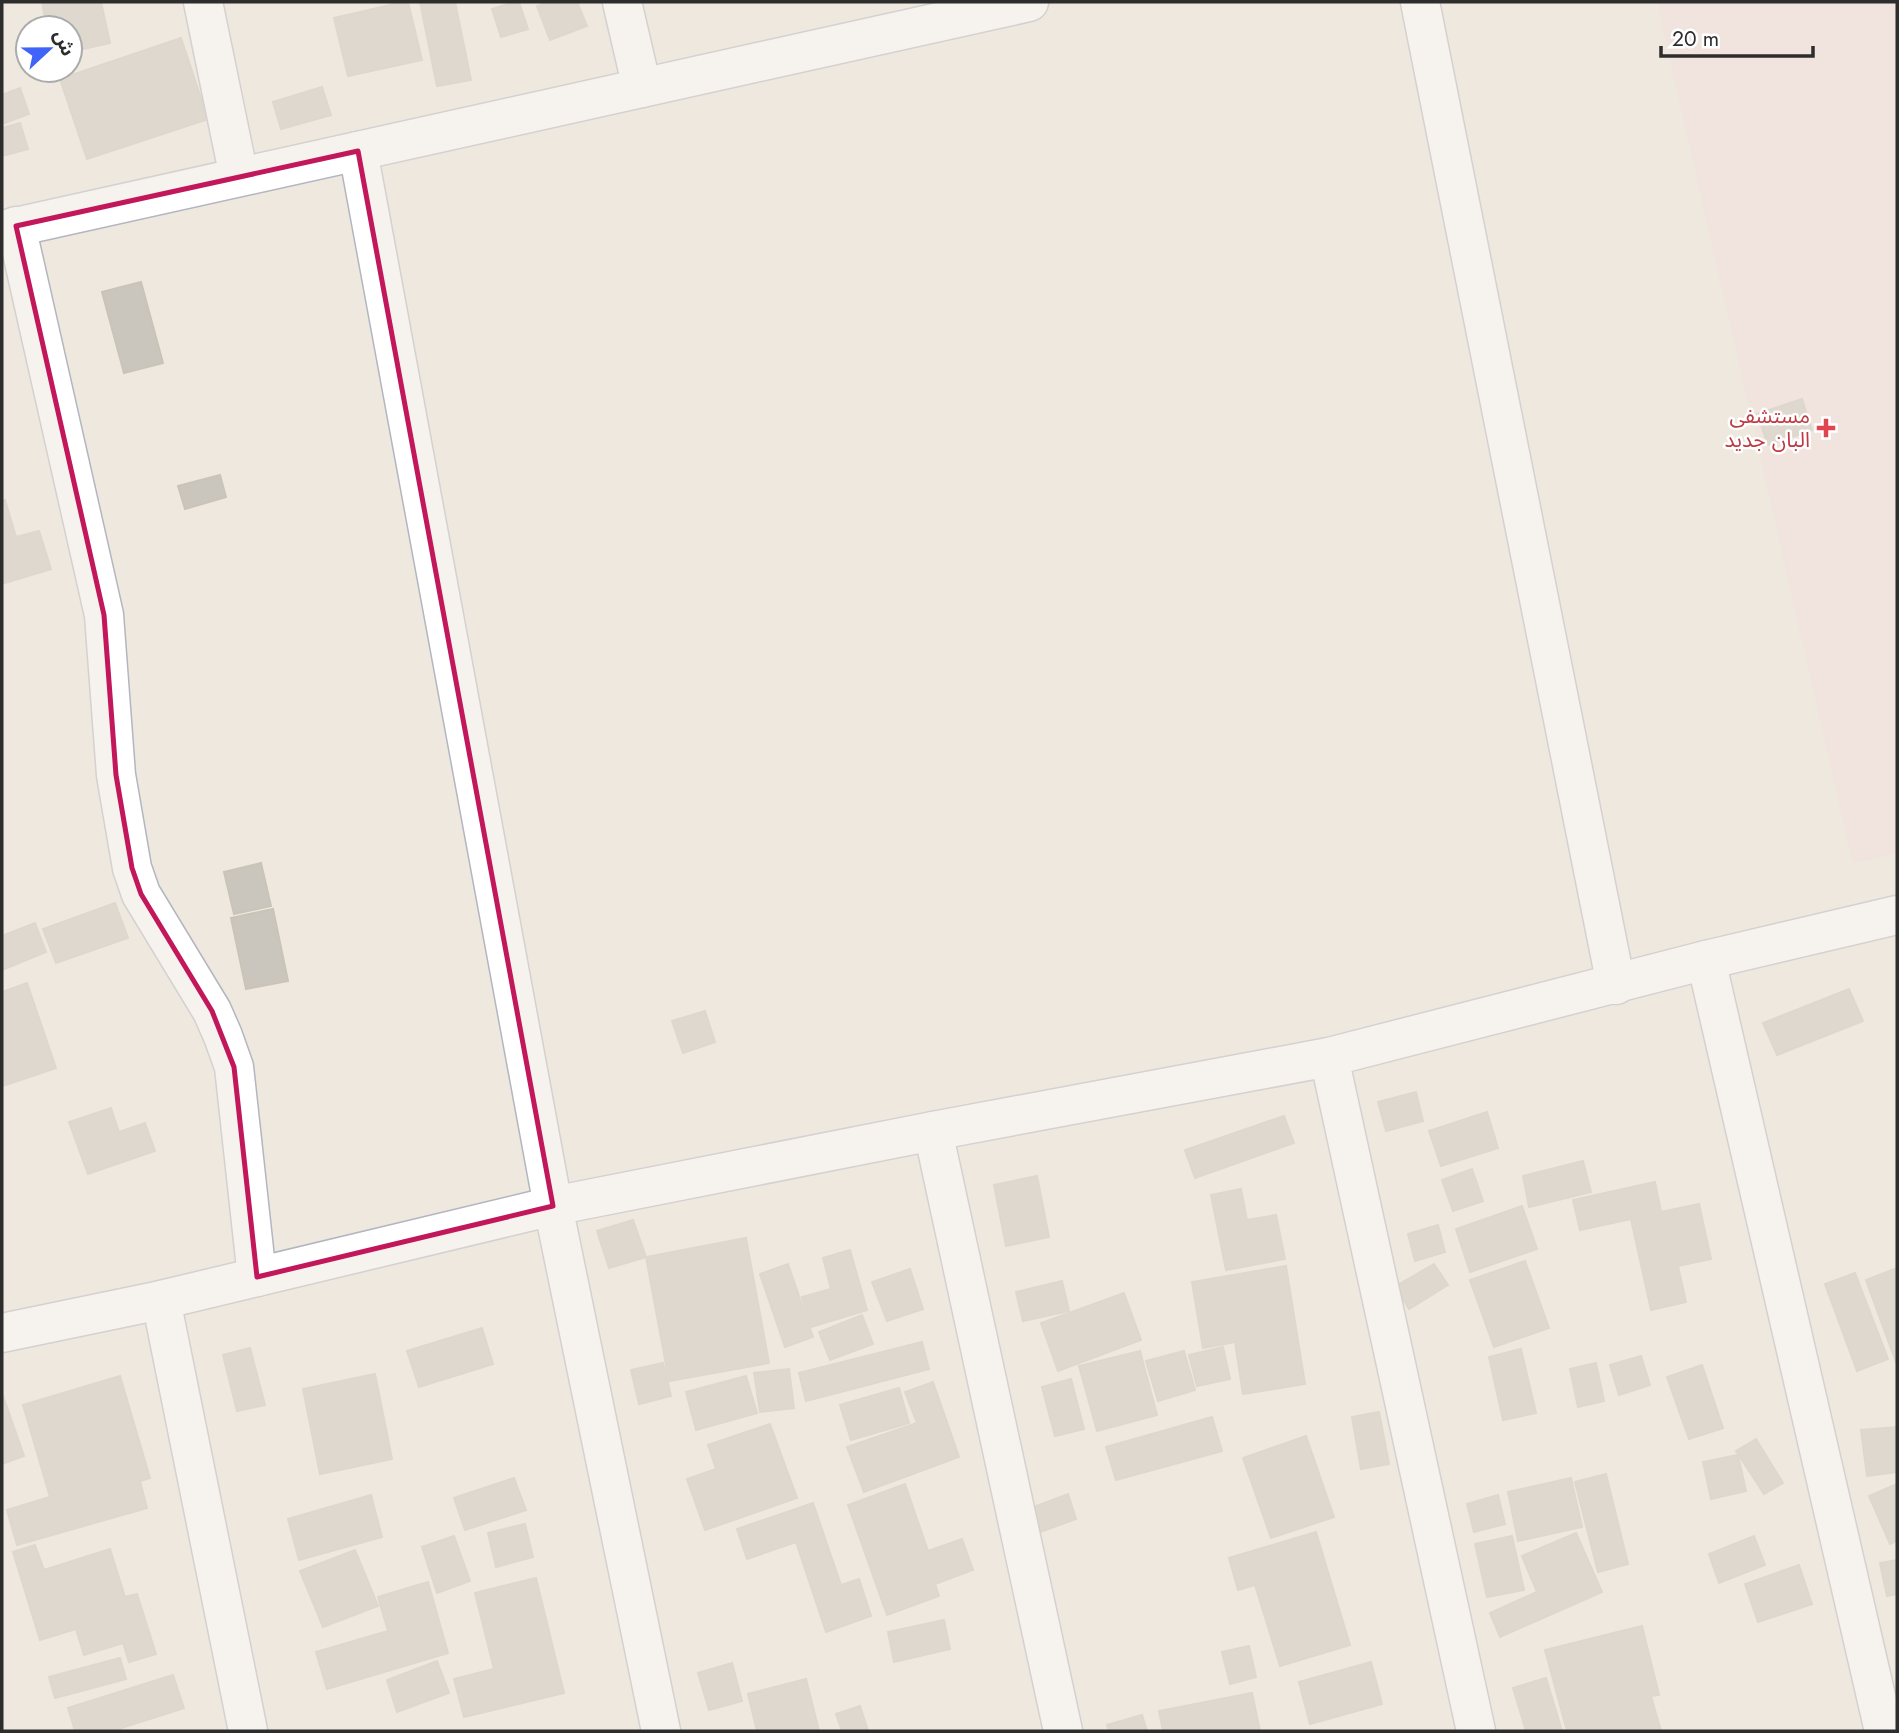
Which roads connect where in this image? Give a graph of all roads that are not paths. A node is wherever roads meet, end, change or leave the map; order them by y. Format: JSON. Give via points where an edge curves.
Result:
{"nodes":[{"id":1,"x":203,"y":2,"type":"edge"},
{"id":2,"x":622,"y":2,"type":"edge"},
{"id":3,"x":1029,"y":2,"type":"edge"},
{"id":4,"x":1420,"y":2,"type":"edge"},
{"id":5,"x":642,"y":88,"type":"junction"},
{"id":6,"x":358,"y":151,"type":"junction"},
{"id":7,"x":239,"y":177,"type":"junction"},
{"id":8,"x":9,"y":228,"type":"edge"},
{"id":9,"x":1897,"y":915,"type":"edge"},
{"id":10,"x":1706,"y":960,"type":"junction"},
{"id":11,"x":1616,"y":985,"type":"junction"},
{"id":12,"x":1329,"y":1056,"type":"junction"},
{"id":13,"x":933,"y":1130,"type":"junction"},
{"id":14,"x":553,"y":1206,"type":"junction"},
{"id":15,"x":257,"y":1277,"type":"junction"},
{"id":16,"x":160,"y":1300,"type":"junction"},
{"id":17,"x":2,"y":1333,"type":"edge"},
{"id":18,"x":248,"y":1731,"type":"edge"},
{"id":19,"x":661,"y":1731,"type":"edge"},
{"id":20,"x":1063,"y":1731,"type":"edge"},
{"id":21,"x":1476,"y":1731,"type":"edge"},
{"id":22,"x":1884,"y":1731,"type":"edge"}],
"edges":[{"from":1,"to":7,"type":"street"},
{"from":2,"to":5,"type":"street"},
{"from":3,"to":5,"type":"street"},
{"from":4,"to":11,"type":"street"},
{"from":5,"to":6,"type":"street"},
{"from":6,"to":7,"type":"street"},
{"from":6,"to":14,"type":"street"},
{"from":7,"to":8,"type":"street"},
{"from":8,"to":15,"type":"street","via":[[104,615],[116,775],[132,868],[141,894],[212,1011],[234,1067]]},
{"from":9,"to":10,"type":"street"},
{"from":10,"to":11,"type":"street"},
{"from":10,"to":22,"type":"street"},
{"from":11,"to":12,"type":"street"},
{"from":12,"to":13,"type":"street"},
{"from":12,"to":21,"type":"street"},
{"from":13,"to":14,"type":"street"},
{"from":13,"to":20,"type":"street"},
{"from":14,"to":15,"type":"street"},
{"from":14,"to":19,"type":"street"},
{"from":15,"to":16,"type":"street"},
{"from":16,"to":17,"type":"street"},
{"from":16,"to":18,"type":"street"}]}
